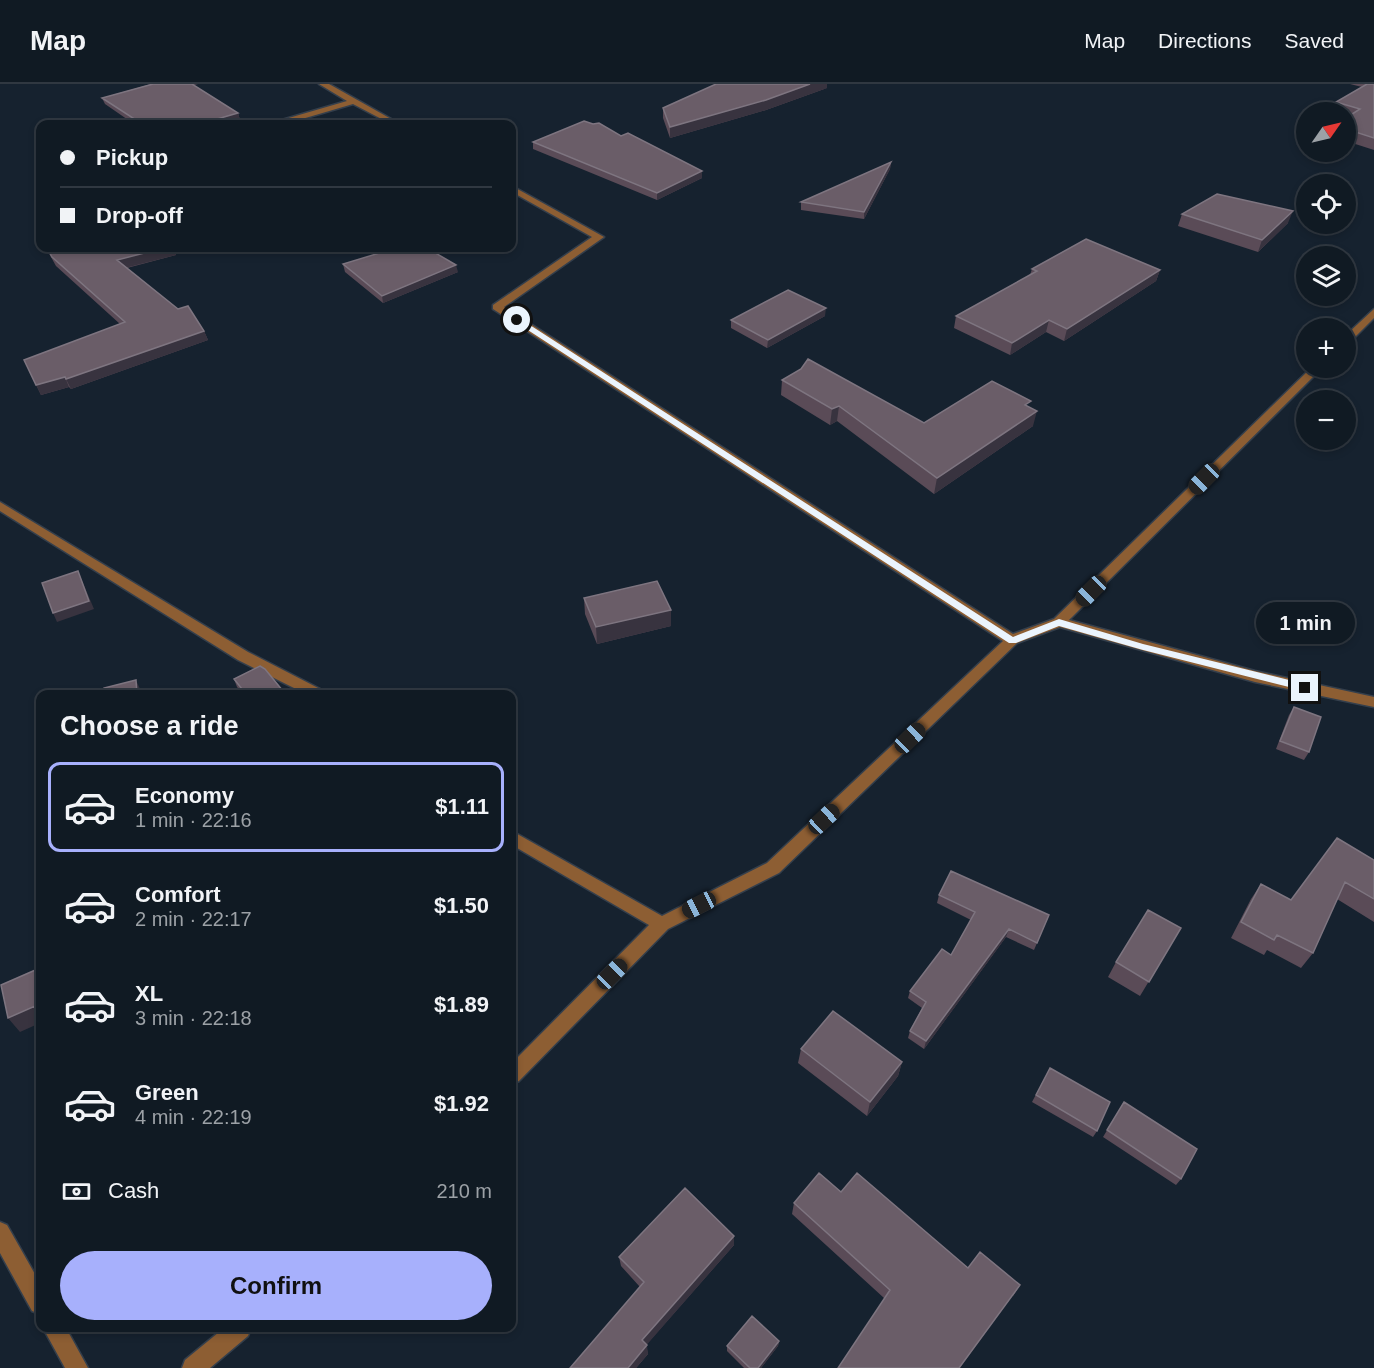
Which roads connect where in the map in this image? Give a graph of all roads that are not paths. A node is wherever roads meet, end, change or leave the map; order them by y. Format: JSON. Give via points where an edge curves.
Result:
{"nodes":[{"id":1,"x":329,"y":85,"type":"edge"},
{"id":2,"x":354,"y":101,"type":"junction"},
{"id":3,"x":291,"y":120,"type":"edge"},
{"id":4,"x":389,"y":120,"type":"edge"},
{"id":5,"x":516,"y":191,"type":"edge"},
{"id":6,"x":1374,"y":312,"type":"edge"},
{"id":7,"x":1356,"y":330,"type":"edge"},
{"id":8,"x":1307,"y":378,"type":"edge"},
{"id":9,"x":0,"y":506,"type":"edge"},
{"id":10,"x":1059,"y":622,"type":"junction"},
{"id":11,"x":1012,"y":640,"type":"junction"},
{"id":12,"x":309,"y":690,"type":"edge"},
{"id":13,"x":1374,"y":702,"type":"edge"},
{"id":14,"x":516,"y":839,"type":"edge"},
{"id":15,"x":662,"y":924,"type":"junction"},
{"id":16,"x":516,"y":1071,"type":"edge"},
{"id":17,"x":0,"y":1232,"type":"edge"},
{"id":18,"x":36,"y":1296,"type":"edge"},
{"id":19,"x":56,"y":1332,"type":"edge"},
{"id":20,"x":235,"y":1332,"type":"edge"},
{"id":21,"x":78,"y":1368,"type":"edge"},
{"id":22,"x":193,"y":1368,"type":"edge"}],
"edges":[{"from":1,"to":2,"type":"street"},
{"from":2,"to":3,"type":"street"},
{"from":2,"to":4,"type":"street"},
{"from":5,"to":11,"type":"street","via":[[599,237],[497,307]]},
{"from":6,"to":7,"type":"street"},
{"from":8,"to":10,"type":"street"},
{"from":9,"to":12,"type":"street","via":[[243,656]]},
{"from":10,"to":11,"type":"street"},
{"from":10,"to":13,"type":"street","via":[[1328,694]]},
{"from":11,"to":15,"type":"street","via":[[773,868]]},
{"from":14,"to":15,"type":"street"},
{"from":15,"to":16,"type":"street"},
{"from":17,"to":18,"type":"street"},
{"from":19,"to":21,"type":"street"},
{"from":20,"to":22,"type":"street"}]}
